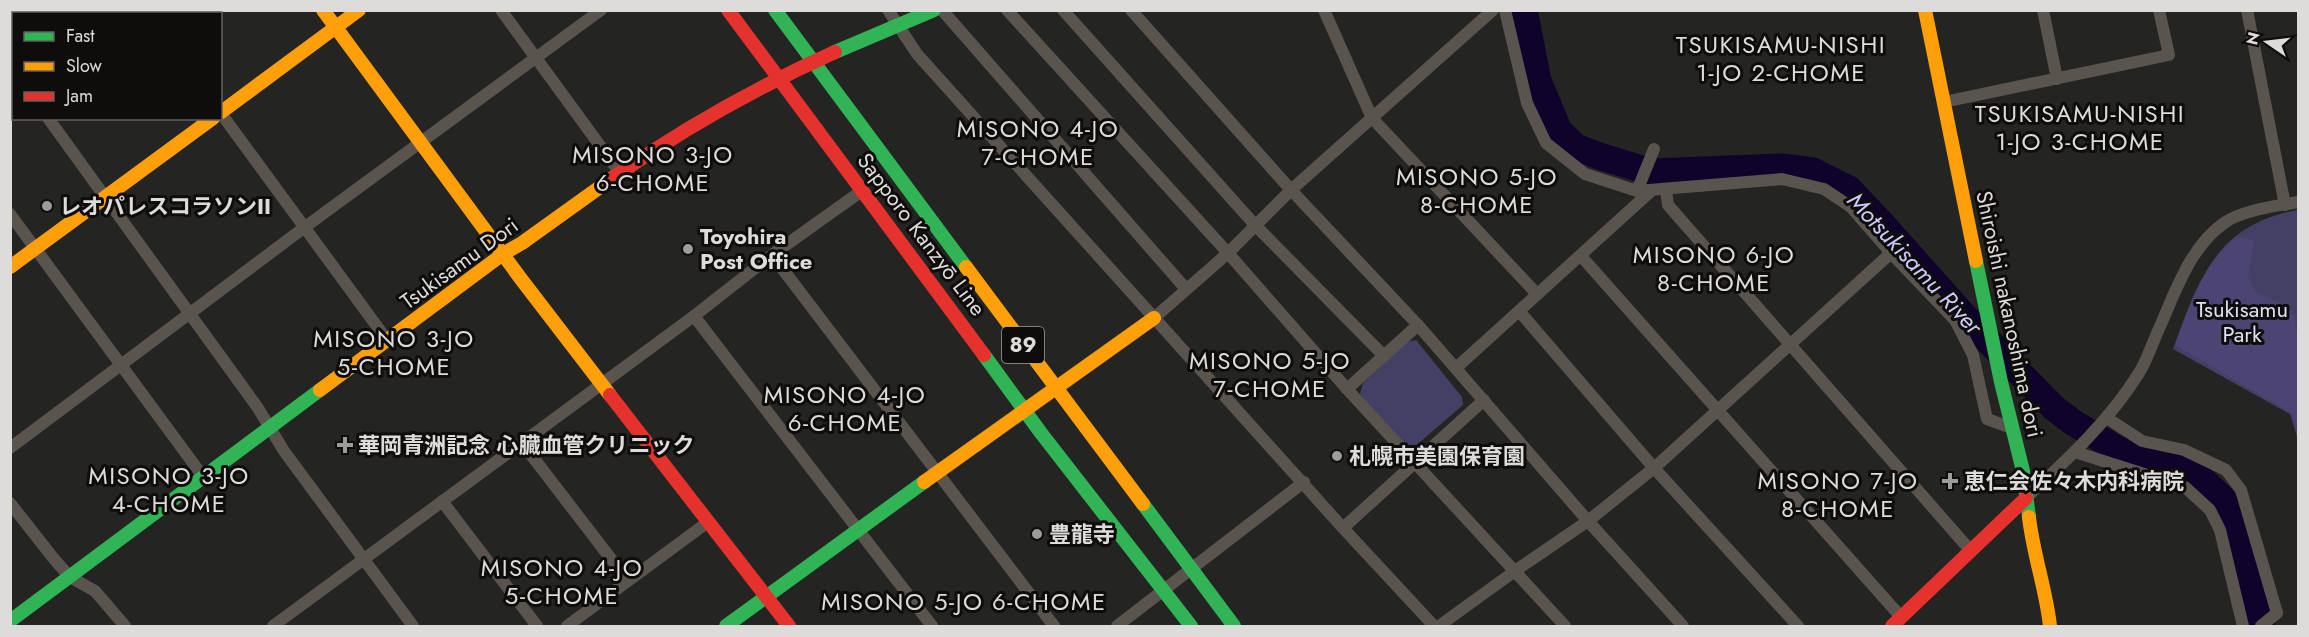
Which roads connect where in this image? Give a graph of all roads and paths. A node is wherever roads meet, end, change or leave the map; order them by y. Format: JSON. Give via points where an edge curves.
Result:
{"nodes":[{"id":1,"x":323,"y":10,"type":"edge"},
{"id":2,"x":359,"y":10,"type":"edge"},
{"id":3,"x":501,"y":10,"type":"edge"},
{"id":4,"x":602,"y":10,"type":"edge"},
{"id":5,"x":728,"y":10,"type":"edge"},
{"id":6,"x":776,"y":10,"type":"edge"},
{"id":7,"x":888,"y":10,"type":"edge"},
{"id":8,"x":934,"y":10,"type":"edge"},
{"id":9,"x":942,"y":10,"type":"edge"},
{"id":10,"x":1007,"y":10,"type":"edge"},
{"id":11,"x":1063,"y":10,"type":"edge"},
{"id":12,"x":1131,"y":10,"type":"edge"},
{"id":13,"x":1324,"y":10,"type":"edge"},
{"id":14,"x":1493,"y":10,"type":"edge"},
{"id":15,"x":1504,"y":10,"type":"edge"},
{"id":16,"x":1925,"y":10,"type":"edge"},
{"id":17,"x":2043,"y":10,"type":"edge"},
{"id":18,"x":2159,"y":10,"type":"edge"},
{"id":19,"x":2247,"y":10,"type":"edge"},
{"id":20,"x":897,"y":26,"type":"junction"},
{"id":21,"x":336,"y":27,"type":"junction"},
{"id":22,"x":536,"y":59,"type":"junction"},
{"id":23,"x":814,"y":61,"type":"junction"},
{"id":24,"x":779,"y":78,"type":"junction"},
{"id":25,"x":2057,"y":79,"type":"junction"},
{"id":26,"x":1944,"y":102,"type":"junction"},
{"id":27,"x":222,"y":112,"type":"edge"},
{"id":28,"x":222,"y":114,"type":"edge"},
{"id":29,"x":1372,"y":118,"type":"junction"},
{"id":30,"x":49,"y":120,"type":"edge"},
{"id":31,"x":210,"y":120,"type":"edge"},
{"id":32,"x":420,"y":142,"type":"junction"},
{"id":33,"x":1654,"y":149,"type":"dead end"},
{"id":34,"x":620,"y":173,"type":"junction"},
{"id":35,"x":1291,"y":189,"type":"junction"},
{"id":36,"x":863,"y":190,"type":"junction"},
{"id":37,"x":1666,"y":190,"type":"junction"},
{"id":38,"x":1643,"y":191,"type":"junction"},
{"id":39,"x":105,"y":197,"type":"junction"},
{"id":40,"x":2298,"y":202,"type":"edge"},
{"id":41,"x":2285,"y":204,"type":"junction"},
{"id":42,"x":10,"y":214,"type":"edge"},
{"id":43,"x":1256,"y":225,"type":"junction"},
{"id":44,"x":305,"y":227,"type":"junction"},
{"id":45,"x":36,"y":248,"type":"junction"},
{"id":46,"x":1228,"y":253,"type":"junction"},
{"id":47,"x":1891,"y":253,"type":"junction"},
{"id":48,"x":503,"y":254,"type":"junction"},
{"id":49,"x":772,"y":255,"type":"junction"},
{"id":50,"x":1581,"y":255,"type":"junction"},
{"id":51,"x":10,"y":267,"type":"edge"},
{"id":52,"x":1186,"y":289,"type":"junction"},
{"id":53,"x":1537,"y":294,"type":"junction"},
{"id":54,"x":1519,"y":310,"type":"junction"},
{"id":55,"x":189,"y":313,"type":"junction"},
{"id":56,"x":694,"y":316,"type":"junction"},
{"id":57,"x":1154,"y":318,"type":"junction"},
{"id":58,"x":1418,"y":324,"type":"junction"},
{"id":59,"x":387,"y":340,"type":"junction"},
{"id":60,"x":1790,"y":344,"type":"junction"},
{"id":61,"x":1384,"y":356,"type":"junction"},
{"id":62,"x":122,"y":365,"type":"junction"},
{"id":63,"x":1456,"y":368,"type":"junction"},
{"id":64,"x":602,"y":384,"type":"junction"},
{"id":65,"x":1055,"y":387,"type":"junction"},
{"id":66,"x":1347,"y":389,"type":"junction"},
{"id":67,"x":1484,"y":400,"type":"junction"},
{"id":68,"x":1025,"y":410,"type":"junction"},
{"id":69,"x":1719,"y":410,"type":"junction"},
{"id":70,"x":2104,"y":421,"type":"junction"},
{"id":71,"x":270,"y":428,"type":"junction"},
{"id":72,"x":2012,"y":428,"type":"junction"},
{"id":73,"x":522,"y":443,"type":"junction"},
{"id":74,"x":10,"y":448,"type":"edge"},
{"id":75,"x":2075,"y":452,"type":"junction"},
{"id":76,"x":1415,"y":461,"type":"junction"},
{"id":77,"x":1654,"y":468,"type":"junction"},
{"id":78,"x":939,"y":474,"type":"junction"},
{"id":79,"x":204,"y":478,"type":"junction"},
{"id":80,"x":1304,"y":482,"type":"junction"},
{"id":81,"x":2026,"y":498,"type":"junction"},
{"id":82,"x":442,"y":501,"type":"junction"},
{"id":83,"x":10,"y":503,"type":"edge"},
{"id":84,"x":1588,"y":521,"type":"junction"},
{"id":85,"x":708,"y":522,"type":"junction"},
{"id":86,"x":1343,"y":528,"type":"junction"},
{"id":87,"x":859,"y":531,"type":"junction"},
{"id":88,"x":1970,"y":550,"type":"junction"},
{"id":89,"x":364,"y":559,"type":"junction"},
{"id":90,"x":1191,"y":568,"type":"junction"},
{"id":91,"x":1515,"y":571,"type":"junction"},
{"id":92,"x":70,"y":577,"type":"junction"},
{"id":93,"x":628,"y":581,"type":"junction"},
{"id":94,"x":1164,"y":591,"type":"junction"},
{"id":95,"x":766,"y":596,"type":"junction"},
{"id":96,"x":10,"y":621,"type":"edge"},
{"id":97,"x":1896,"y":622,"type":"edge"},
{"id":98,"x":125,"y":627,"type":"edge"},
{"id":99,"x":273,"y":627,"type":"edge"},
{"id":100,"x":413,"y":627,"type":"edge"},
{"id":101,"x":537,"y":627,"type":"edge"},
{"id":102,"x":567,"y":627,"type":"edge"},
{"id":103,"x":726,"y":627,"type":"edge"},
{"id":104,"x":789,"y":627,"type":"edge"},
{"id":105,"x":932,"y":627,"type":"edge"},
{"id":106,"x":1054,"y":627,"type":"edge"},
{"id":107,"x":1118,"y":627,"type":"edge"},
{"id":108,"x":1191,"y":627,"type":"edge"},
{"id":109,"x":1234,"y":627,"type":"edge"},
{"id":110,"x":1434,"y":627,"type":"edge"},
{"id":111,"x":1439,"y":627,"type":"edge"},
{"id":112,"x":1565,"y":627,"type":"edge"},
{"id":113,"x":1683,"y":627,"type":"edge"},
{"id":114,"x":1798,"y":627,"type":"edge"},
{"id":115,"x":2050,"y":627,"type":"edge"},
{"id":116,"x":2243,"y":627,"type":"edge"},
{"id":117,"x":2261,"y":627,"type":"edge"}],
"edges":[{"from":1,"to":21,"type":"main road"},
{"from":2,"to":21,"type":"main road"},
{"from":3,"to":22,"type":"street"},
{"from":4,"to":22,"type":"street"},
{"from":5,"to":24,"type":"main road","name":"Sapporo Kanzyō Line","number":"89"},
{"from":6,"to":23,"type":"main road","name":"Sapporo Kanzyō Line","number":"89"},
{"from":7,"to":20,"type":"street"},
{"from":8,"to":20,"type":"main road","name":"Tsukisamu Dori"},
{"from":9,"to":52,"type":"street"},
{"from":10,"to":46,"type":"street"},
{"from":11,"to":43,"type":"street"},
{"from":12,"to":35,"type":"street"},
{"from":13,"to":29,"type":"street"},
{"from":14,"to":29,"type":"street"},
{"from":15,"to":38,"type":"street","via":[[1527,103],[1546,143],[1585,174]]},
{"from":16,"to":26,"type":"main road","name":"Shiroishi nakanoshima dori"},
{"from":17,"to":25,"type":"street"},
{"from":18,"to":25,"type":"street","via":[[2169,56]]},
{"from":19,"to":41,"type":"street"},
{"from":20,"to":23,"type":"main road","name":"Tsukisamu Dori"},
{"from":20,"to":57,"type":"street","via":[[917,54]]},
{"from":21,"to":27,"type":"main road"},
{"from":21,"to":32,"type":"main road"},
{"from":22,"to":32,"type":"street"},
{"from":22,"to":34,"type":"street"},
{"from":23,"to":24,"type":"main road","name":"Tsukisamu Dori"},
{"from":23,"to":65,"type":"main road","name":"Sapporo Kanzyō Line","number":"89"},
{"from":24,"to":34,"type":"main road","name":"Tsukisamu Dori","via":[[697,122]]},
{"from":24,"to":36,"type":"main road","name":"Sapporo Kanzyō Line","number":"89"},
{"from":25,"to":26,"type":"street"},
{"from":26,"to":72,"type":"main road","name":"Shiroishi nakanoshima dori"},
{"from":28,"to":44,"type":"street"},
{"from":29,"to":35,"type":"street"},
{"from":29,"to":53,"type":"street"},
{"from":30,"to":39,"type":"street"},
{"from":31,"to":39,"type":"main road"},
{"from":32,"to":44,"type":"street"},
{"from":32,"to":48,"type":"main road"},
{"from":33,"to":38,"type":"street","via":[[1642,178]]},
{"from":34,"to":48,"type":"main road","name":"Tsukisamu Dori"},
{"from":35,"to":43,"type":"street"},
{"from":35,"to":58,"type":"street"},
{"from":36,"to":49,"type":"street"},
{"from":36,"to":68,"type":"main road","name":"Sapporo Kanzyō Line","number":"89"},
{"from":37,"to":38,"type":"street"},
{"from":37,"to":47,"type":"street","via":[[1782,179],[1824,189],[1851,207]]},
{"from":37,"to":60,"type":"street","via":[[1668,205]]},
{"from":38,"to":50,"type":"street"},
{"from":39,"to":45,"type":"main road"},
{"from":39,"to":55,"type":"street"},
{"from":40,"to":41,"type":"street"},
{"from":41,"to":70,"type":"street","via":[[2225,222],[2201,244],[2180,280],[2140,371]]},
{"from":42,"to":45,"type":"street"},
{"from":43,"to":46,"type":"street"},
{"from":43,"to":61,"type":"street"},
{"from":44,"to":55,"type":"street"},
{"from":44,"to":59,"type":"street"},
{"from":45,"to":51,"type":"main road"},
{"from":45,"to":62,"type":"street"},
{"from":46,"to":52,"type":"street"},
{"from":46,"to":66,"type":"street"},
{"from":47,"to":60,"type":"street"},
{"from":47,"to":72,"type":"street","via":[[1955,320],[1973,355],[1988,419]]},
{"from":48,"to":59,"type":"main road","name":"Tsukisamu Dori"},
{"from":48,"to":64,"type":"main road"},
{"from":49,"to":56,"type":"street"},
{"from":49,"to":78,"type":"street"},
{"from":50,"to":53,"type":"street"},
{"from":50,"to":69,"type":"street"},
{"from":52,"to":57,"type":"street"},
{"from":53,"to":54,"type":"street"},
{"from":54,"to":63,"type":"street"},
{"from":54,"to":77,"type":"street"},
{"from":55,"to":62,"type":"street"},
{"from":55,"to":71,"type":"street"},
{"from":56,"to":64,"type":"street"},
{"from":56,"to":87,"type":"street"},
{"from":57,"to":65,"type":"main road"},
{"from":57,"to":80,"type":"street"},
{"from":58,"to":61,"type":"street"},
{"from":58,"to":63,"type":"street"},
{"from":59,"to":71,"type":"main road","name":"Tsukisamu Dori"},
{"from":60,"to":69,"type":"street"},
{"from":60,"to":88,"type":"street"},
{"from":61,"to":66,"type":"street"},
{"from":62,"to":74,"type":"street"},
{"from":62,"to":79,"type":"street"},
{"from":63,"to":67,"type":"street"},
{"from":64,"to":73,"type":"street"},
{"from":64,"to":85,"type":"main road"},
{"from":65,"to":68,"type":"main road"},
{"from":65,"to":90,"type":"main road","name":"Sapporo Kanzyō Line","number":"89"},
{"from":66,"to":76,"type":"street"},
{"from":67,"to":76,"type":"street"},
{"from":67,"to":84,"type":"street"},
{"from":68,"to":78,"type":"main road"},
{"from":68,"to":94,"type":"main road","name":"Sapporo Kanzyō Line","number":"89"},
{"from":69,"to":77,"type":"street"},
{"from":69,"to":97,"type":"street"},
{"from":70,"to":75,"type":"street"},
{"from":70,"to":117,"type":"street","via":[[2142,441],[2184,450],[2226,470],[2241,490],[2277,613]]},
{"from":71,"to":79,"type":"main road","name":"Tsukisamu Dori"},
{"from":71,"to":89,"type":"street"},
{"from":72,"to":81,"type":"main road","name":"Shiroishi nakanoshima dori"},
{"from":73,"to":82,"type":"street"},
{"from":73,"to":93,"type":"street"},
{"from":75,"to":81,"type":"street"},
{"from":75,"to":116,"type":"street","via":[[2186,487],[2210,510],[2220,530]]},
{"from":76,"to":86,"type":"street"},
{"from":76,"to":91,"type":"street"},
{"from":77,"to":84,"type":"street"},
{"from":77,"to":114,"type":"street"},
{"from":78,"to":87,"type":"main road"},
{"from":78,"to":106,"type":"street"},
{"from":79,"to":92,"type":"main road","name":"Tsukisamu Dori"},
{"from":80,"to":86,"type":"street"},
{"from":80,"to":90,"type":"street"},
{"from":81,"to":88,"type":"main road"},
{"from":81,"to":115,"type":"main road","name":"Shiroishi nakanoshima dori"},
{"from":82,"to":89,"type":"street"},
{"from":82,"to":101,"type":"street"},
{"from":83,"to":92,"type":"street"},
{"from":84,"to":91,"type":"street"},
{"from":84,"to":113,"type":"street"},
{"from":85,"to":93,"type":"street"},
{"from":85,"to":95,"type":"main road"},
{"from":86,"to":110,"type":"street"},
{"from":87,"to":95,"type":"main road"},
{"from":87,"to":105,"type":"street"},
{"from":88,"to":97,"type":"main road"},
{"from":89,"to":99,"type":"street"},
{"from":89,"to":100,"type":"street"},
{"from":90,"to":94,"type":"street"},
{"from":90,"to":109,"type":"main road","name":"Sapporo Kanzyō Line","number":"89"},
{"from":91,"to":111,"type":"street"},
{"from":91,"to":112,"type":"street"},
{"from":92,"to":96,"type":"main road","name":"Tsukisamu Dori"},
{"from":92,"to":98,"type":"street","via":[[95,591]]},
{"from":93,"to":102,"type":"street"},
{"from":94,"to":107,"type":"street"},
{"from":94,"to":108,"type":"main road","name":"Sapporo Kanzyō Line","number":"89"},
{"from":95,"to":103,"type":"main road"},
{"from":95,"to":104,"type":"main road"}]}
